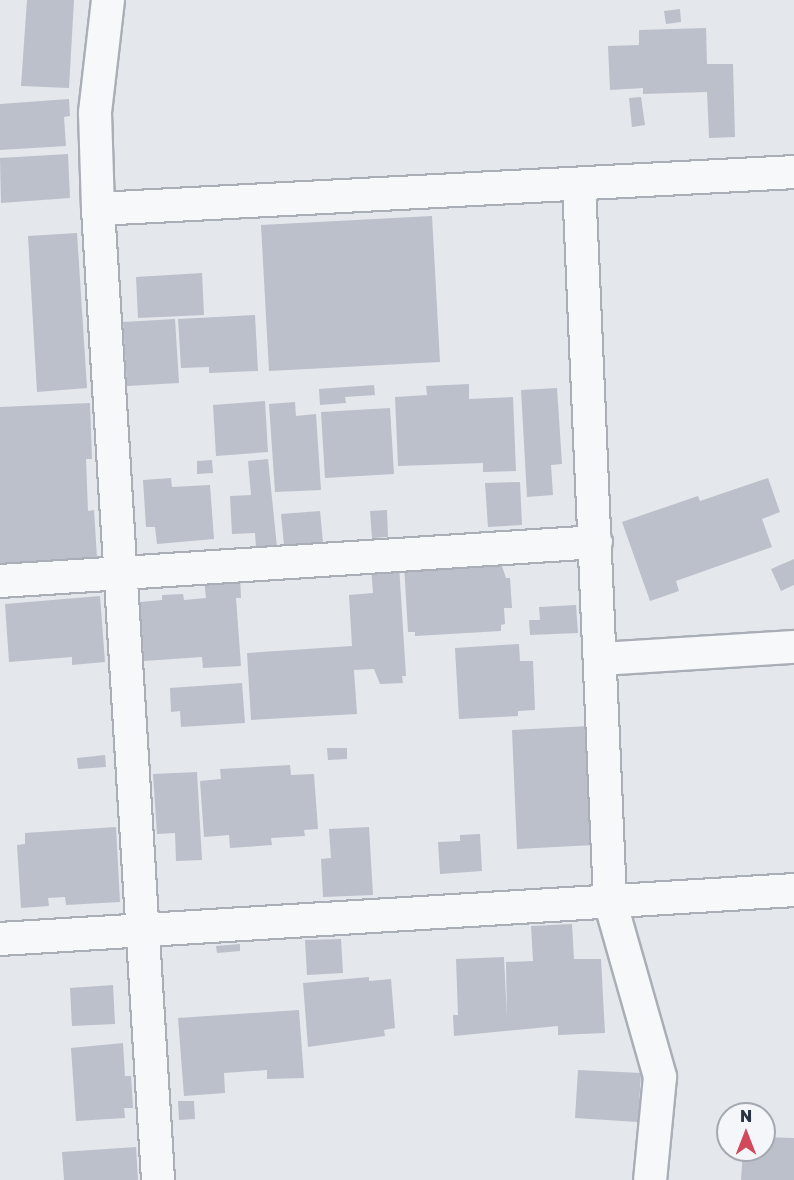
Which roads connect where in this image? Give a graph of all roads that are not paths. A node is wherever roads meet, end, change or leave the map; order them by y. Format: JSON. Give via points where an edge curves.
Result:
{"nodes":[{"id":1,"x":108,"y":0,"type":"edge"},
{"id":2,"x":794,"y":172,"type":"edge"},
{"id":3,"x":579,"y":184,"type":"junction"},
{"id":4,"x":98,"y":209,"type":"junction"},
{"id":5,"x":596,"y":542,"type":"junction"},
{"id":6,"x":121,"y":572,"type":"junction"},
{"id":7,"x":0,"y":581,"type":"edge"},
{"id":8,"x":794,"y":647,"type":"edge"},
{"id":9,"x":601,"y":659,"type":"junction"},
{"id":10,"x":794,"y":890,"type":"edge"},
{"id":11,"x":610,"y":901,"type":"junction"},
{"id":12,"x":141,"y":928,"type":"junction"},
{"id":13,"x":0,"y":939,"type":"edge"},
{"id":14,"x":158,"y":1180,"type":"edge"},
{"id":15,"x":650,"y":1180,"type":"edge"}],
"edges":[{"from":1,"to":4,"type":"street","via":[[95,113]]},
{"from":2,"to":3,"type":"street"},
{"from":3,"to":4,"type":"street"},
{"from":3,"to":5,"type":"street"},
{"from":4,"to":6,"type":"street"},
{"from":5,"to":6,"type":"street"},
{"from":5,"to":9,"type":"street"},
{"from":6,"to":7,"type":"street"},
{"from":6,"to":12,"type":"street"},
{"from":8,"to":9,"type":"street"},
{"from":9,"to":11,"type":"street"},
{"from":10,"to":11,"type":"street"},
{"from":11,"to":12,"type":"street"},
{"from":11,"to":15,"type":"street","via":[[660,1077]]},
{"from":12,"to":13,"type":"street"},
{"from":12,"to":14,"type":"street"}]}
